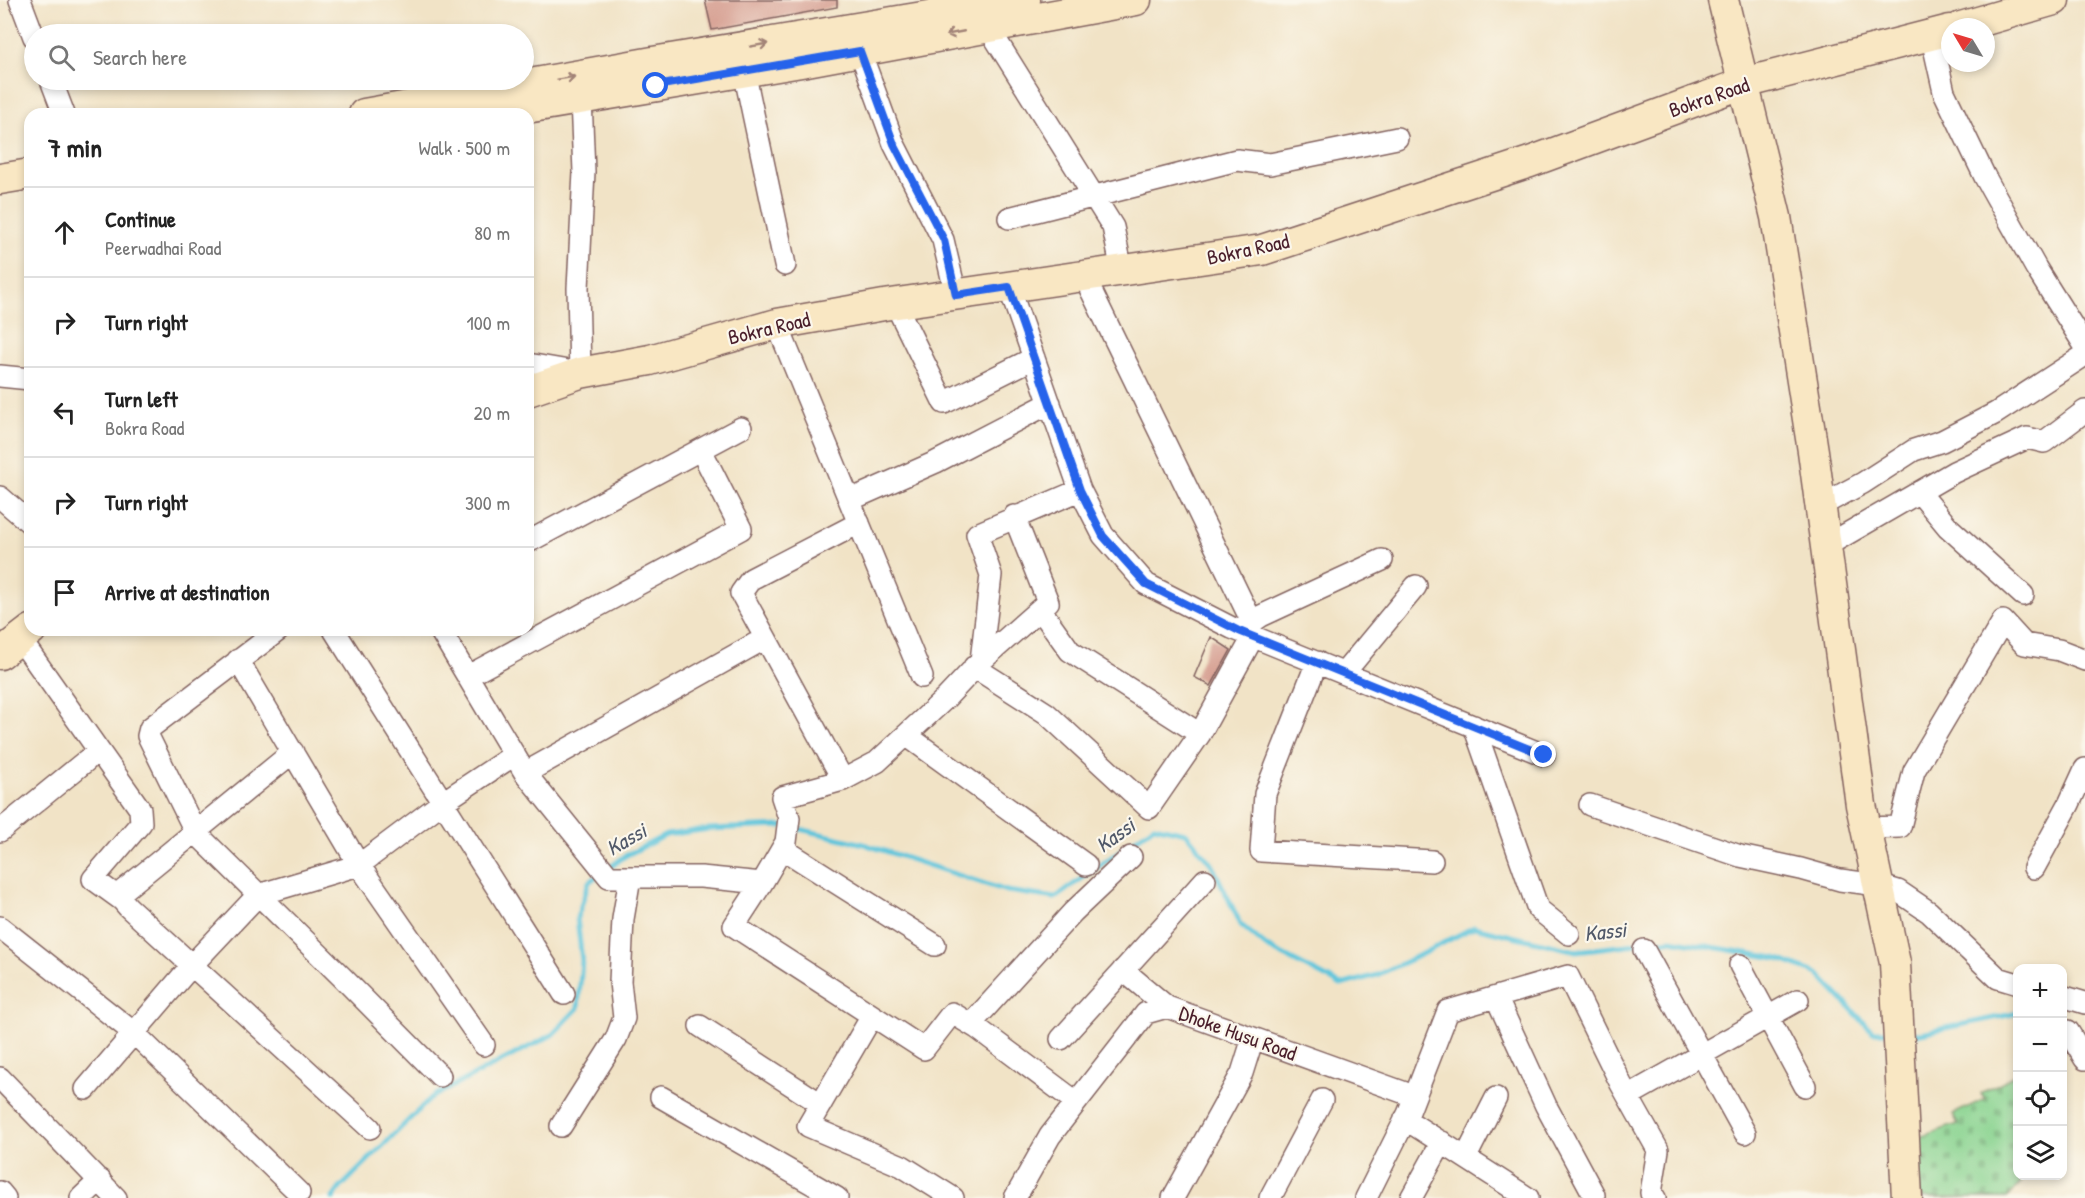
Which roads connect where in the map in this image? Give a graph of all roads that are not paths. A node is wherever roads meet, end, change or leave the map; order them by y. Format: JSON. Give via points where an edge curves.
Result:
{"nodes":[{"id":1,"x":20,"y":0,"type":"edge"},
{"id":2,"x":1025,"y":0,"type":"edge"},
{"id":3,"x":1136,"y":0,"type":"edge"},
{"id":4,"x":1723,"y":0,"type":"edge"},
{"id":5,"x":2054,"y":0,"type":"edge"},
{"id":6,"x":1992,"y":18,"type":"edge"},
{"id":7,"x":29,"y":24,"type":"edge"},
{"id":8,"x":988,"y":27,"type":"junction"},
{"id":9,"x":1940,"y":32,"type":"edge"},
{"id":10,"x":860,"y":51,"type":"junction"},
{"id":11,"x":744,"y":71,"type":"junction"},
{"id":12,"x":534,"y":83,"type":"edge"},
{"id":13,"x":1744,"y":83,"type":"junction"},
{"id":14,"x":55,"y":90,"type":"edge"},
{"id":15,"x":497,"y":90,"type":"edge"},
{"id":16,"x":581,"y":99,"type":"junction"},
{"id":17,"x":62,"y":108,"type":"edge"},
{"id":18,"x":397,"y":108,"type":"edge"},
{"id":19,"x":526,"y":108,"type":"edge"},
{"id":20,"x":1397,"y":138,"type":"dead end"},
{"id":21,"x":24,"y":175,"type":"edge"},
{"id":22,"x":0,"y":179,"type":"edge"},
{"id":23,"x":1094,"y":195,"type":"junction"},
{"id":24,"x":24,"y":196,"type":"edge"},
{"id":25,"x":0,"y":201,"type":"edge"},
{"id":26,"x":1009,"y":218,"type":"dead end"},
{"id":27,"x":785,"y":265,"type":"dead end"},
{"id":28,"x":1122,"y":271,"type":"junction"},
{"id":29,"x":1084,"y":276,"type":"junction"},
{"id":30,"x":1009,"y":287,"type":"junction"},
{"id":31,"x":956,"y":295,"type":"junction"},
{"id":32,"x":896,"y":303,"type":"junction"},
{"id":33,"x":777,"y":324,"type":"junction"},
{"id":34,"x":2085,"y":346,"type":"edge"},
{"id":35,"x":2085,"y":355,"type":"edge"},
{"id":36,"x":1034,"y":357,"type":"junction"},
{"id":37,"x":534,"y":365,"type":"edge"},
{"id":38,"x":580,"y":373,"type":"junction"},
{"id":39,"x":0,"y":376,"type":"edge"},
{"id":40,"x":24,"y":378,"type":"edge"},
{"id":41,"x":534,"y":389,"type":"edge"},
{"id":42,"x":1050,"y":403,"type":"junction"},
{"id":43,"x":2085,"y":411,"type":"edge"},
{"id":44,"x":741,"y":428,"type":"dead end"},
{"id":45,"x":701,"y":450,"type":"junction"},
{"id":46,"x":1080,"y":490,"type":"junction"},
{"id":47,"x":1919,"y":492,"type":"junction"},
{"id":48,"x":0,"y":497,"type":"edge"},
{"id":49,"x":850,"y":500,"type":"junction"},
{"id":50,"x":1820,"y":506,"type":"junction"},
{"id":51,"x":1014,"y":516,"type":"junction"},
{"id":52,"x":24,"y":519,"type":"edge"},
{"id":53,"x":859,"y":523,"type":"junction"},
{"id":54,"x":534,"y":539,"type":"edge"},
{"id":55,"x":1826,"y":546,"type":"junction"},
{"id":56,"x":1382,"y":560,"type":"dead end"},
{"id":57,"x":1416,"y":586,"type":"dead end"},
{"id":58,"x":2023,"y":594,"type":"dead end"},
{"id":59,"x":1040,"y":609,"type":"junction"},
{"id":60,"x":1248,"y":630,"type":"junction"},
{"id":61,"x":271,"y":636,"type":"edge"},
{"id":62,"x":338,"y":636,"type":"edge"},
{"id":63,"x":444,"y":636,"type":"edge"},
{"id":64,"x":17,"y":641,"type":"edge"},
{"id":65,"x":755,"y":644,"type":"dead end"},
{"id":66,"x":238,"y":660,"type":"junction"},
{"id":67,"x":2085,"y":660,"type":"edge"},
{"id":68,"x":1317,"y":663,"type":"junction"},
{"id":69,"x":978,"y":664,"type":"junction"},
{"id":70,"x":1344,"y":673,"type":"junction"},
{"id":71,"x":468,"y":676,"type":"junction"},
{"id":72,"x":922,"y":677,"type":"dead end"},
{"id":73,"x":1474,"y":726,"type":"junction"},
{"id":74,"x":1200,"y":734,"type":"junction"},
{"id":75,"x":906,"y":735,"type":"junction"},
{"id":76,"x":293,"y":752,"type":"junction"},
{"id":77,"x":1544,"y":755,"type":"dead end"},
{"id":78,"x":87,"y":760,"type":"dead end"},
{"id":79,"x":519,"y":764,"type":"junction"},
{"id":80,"x":2085,"y":769,"type":"edge"},
{"id":81,"x":843,"y":780,"type":"junction"},
{"id":82,"x":443,"y":802,"type":"junction"},
{"id":83,"x":1590,"y":806,"type":"dead end"},
{"id":84,"x":1866,"y":828,"type":"junction"},
{"id":85,"x":0,"y":831,"type":"edge"},
{"id":86,"x":196,"y":833,"type":"junction"},
{"id":87,"x":783,"y":849,"type":"junction"},
{"id":88,"x":1131,"y":857,"type":"dead end"},
{"id":89,"x":1432,"y":861,"type":"dead end"},
{"id":90,"x":359,"y":865,"type":"junction"},
{"id":91,"x":1086,"y":865,"type":"dead end"},
{"id":92,"x":2034,"y":868,"type":"dead end"},
{"id":93,"x":630,"y":877,"type":"junction"},
{"id":94,"x":1204,"y":880,"type":"dead end"},
{"id":95,"x":762,"y":883,"type":"junction"},
{"id":96,"x":1878,"y":885,"type":"junction"},
{"id":97,"x":258,"y":895,"type":"junction"},
{"id":98,"x":122,"y":900,"type":"junction"},
{"id":99,"x":0,"y":927,"type":"edge"},
{"id":100,"x":1569,"y":934,"type":"dead end"},
{"id":101,"x":935,"y":945,"type":"dead end"},
{"id":102,"x":1644,"y":951,"type":"dead end"},
{"id":103,"x":192,"y":965,"type":"junction"},
{"id":104,"x":1740,"y":965,"type":"dead end"},
{"id":105,"x":1123,"y":970,"type":"junction"},
{"id":106,"x":2013,"y":982,"type":"edge"},
{"id":107,"x":564,"y":994,"type":"dead end"},
{"id":108,"x":1496,"y":997,"type":"junction"},
{"id":109,"x":2067,"y":998,"type":"edge"},
{"id":110,"x":1798,"y":1000,"type":"dead end"},
{"id":111,"x":2085,"y":1003,"type":"edge"},
{"id":112,"x":1167,"y":1008,"type":"junction"},
{"id":113,"x":872,"y":1016,"type":"junction"},
{"id":114,"x":1767,"y":1017,"type":"junction"},
{"id":115,"x":971,"y":1024,"type":"junction"},
{"id":116,"x":700,"y":1026,"type":"dead end"},
{"id":117,"x":2068,"y":1031,"type":"dead end"},
{"id":118,"x":134,"y":1034,"type":"junction"},
{"id":119,"x":1253,"y":1038,"type":"junction"},
{"id":120,"x":1061,"y":1039,"type":"dead end"},
{"id":121,"x":484,"y":1045,"type":"dead end"},
{"id":122,"x":1702,"y":1055,"type":"junction"},
{"id":123,"x":2085,"y":1059,"type":"edge"},
{"id":124,"x":440,"y":1076,"type":"dead end"},
{"id":125,"x":0,"y":1078,"type":"edge"},
{"id":126,"x":1804,"y":1086,"type":"dead end"},
{"id":127,"x":86,"y":1089,"type":"dead end"},
{"id":128,"x":1408,"y":1094,"type":"dead end"},
{"id":129,"x":662,"y":1096,"type":"dead end"},
{"id":130,"x":1628,"y":1096,"type":"junction"},
{"id":131,"x":1496,"y":1098,"type":"dead end"},
{"id":132,"x":1322,"y":1100,"type":"dead end"},
{"id":133,"x":1076,"y":1102,"type":"junction"},
{"id":134,"x":821,"y":1104,"type":"junction"},
{"id":135,"x":1406,"y":1119,"type":"junction"},
{"id":136,"x":561,"y":1126,"type":"dead end"},
{"id":137,"x":370,"y":1128,"type":"dead end"},
{"id":138,"x":1745,"y":1133,"type":"dead end"},
{"id":139,"x":1442,"y":1142,"type":"junction"},
{"id":140,"x":1466,"y":1158,"type":"junction"},
{"id":141,"x":100,"y":1180,"type":"junction"},
{"id":142,"x":1501,"y":1191,"type":"edge"},
{"id":143,"x":0,"y":1192,"type":"edge"},
{"id":144,"x":299,"y":1193,"type":"dead end"},
{"id":145,"x":1594,"y":1195,"type":"dead end"},
{"id":146,"x":5,"y":1198,"type":"edge"},
{"id":147,"x":81,"y":1198,"type":"edge"},
{"id":148,"x":116,"y":1198,"type":"edge"},
{"id":149,"x":837,"y":1198,"type":"edge"},
{"id":150,"x":953,"y":1198,"type":"edge"},
{"id":151,"x":1015,"y":1198,"type":"edge"},
{"id":152,"x":1173,"y":1198,"type":"edge"},
{"id":153,"x":1270,"y":1198,"type":"edge"},
{"id":154,"x":1366,"y":1198,"type":"edge"},
{"id":155,"x":1411,"y":1198,"type":"edge"},
{"id":156,"x":1528,"y":1198,"type":"edge"},
{"id":157,"x":1654,"y":1198,"type":"edge"},
{"id":158,"x":1907,"y":1198,"type":"edge"}],
"edges":[{"from":1,"to":7,"type":"street"},
{"from":12,"to":2,"type":"street","one_way":true},
{"from":3,"to":8,"type":"street"},
{"from":4,"to":13,"type":"street"},
{"from":5,"to":6,"type":"street"},
{"from":8,"to":10,"type":"street","one_way":true},
{"from":8,"to":23,"type":"street"},
{"from":9,"to":13,"type":"street","name":"Bokra Road"},
{"from":9,"to":34,"type":"street","via":[[1944,92],[1985,177]]},
{"from":10,"to":11,"type":"street"},
{"from":10,"to":31,"type":"street","via":[[894,144],[944,240]]},
{"from":11,"to":16,"type":"street"},
{"from":11,"to":27,"type":"street"},
{"from":13,"to":28,"type":"street","name":"Bokra Road","via":[[1530,162],[1262,250]]},
{"from":13,"to":50,"type":"street","via":[[1776,217]]},
{"from":14,"to":17,"type":"street"},
{"from":18,"to":15,"type":"street","one_way":true},
{"from":16,"to":19,"type":"street"},
{"from":16,"to":38,"type":"street","via":[[584,171],[578,288]]},
{"from":20,"to":23,"type":"street","via":[[1270,164],[1237,160]]},
{"from":21,"to":22,"type":"street"},
{"from":23,"to":26,"type":"street"},
{"from":23,"to":28,"type":"street","via":[[1113,227]]},
{"from":24,"to":25,"type":"street"},
{"from":28,"to":29,"type":"street","name":"Bokra Road"},
{"from":29,"to":30,"type":"street","name":"Bokra Road"},
{"from":29,"to":60,"type":"street"},
{"from":30,"to":31,"type":"street","name":"Bokra Road"},
{"from":30,"to":36,"type":"street"},
{"from":31,"to":32,"type":"street","name":"Bokra Road"},
{"from":32,"to":33,"type":"street","name":"Bokra Road"},
{"from":32,"to":36,"type":"street","via":[[944,403]]},
{"from":33,"to":38,"type":"street","name":"Bokra Road","via":[[650,360]]},
{"from":33,"to":49,"type":"street"},
{"from":35,"to":50,"type":"street","via":[[1996,413],[1942,441],[1914,450]]},
{"from":36,"to":42,"type":"street"},
{"from":37,"to":38,"type":"street"},
{"from":38,"to":41,"type":"street","name":"Bokra Road"},
{"from":39,"to":40,"type":"street"},
{"from":42,"to":46,"type":"street"},
{"from":42,"to":49,"type":"street","via":[[936,462]]},
{"from":43,"to":47,"type":"street","via":[[2044,442],[2027,438]]},
{"from":44,"to":45,"type":"street"},
{"from":45,"to":54,"type":"street"},
{"from":45,"to":71,"type":"street","via":[[741,529]]},
{"from":46,"to":51,"type":"street"},
{"from":46,"to":60,"type":"street","via":[[1103,536],[1146,584]]},
{"from":47,"to":55,"type":"street"},
{"from":47,"to":58,"type":"street","via":[[1948,527]]},
{"from":48,"to":52,"type":"street"},
{"from":49,"to":53,"type":"street"},
{"from":50,"to":55,"type":"street"},
{"from":51,"to":59,"type":"street","via":[[1048,602]]},
{"from":51,"to":69,"type":"street","via":[[977,534],[991,575]]},
{"from":53,"to":72,"type":"street"},
{"from":53,"to":81,"type":"street","via":[[751,579],[741,593]]},
{"from":55,"to":84,"type":"street"},
{"from":56,"to":60,"type":"street","via":[[1261,616]]},
{"from":57,"to":70,"type":"street"},
{"from":59,"to":69,"type":"street"},
{"from":59,"to":74,"type":"street","via":[[1070,651]]},
{"from":60,"to":68,"type":"street"},
{"from":60,"to":74,"type":"street"},
{"from":61,"to":66,"type":"street"},
{"from":62,"to":82,"type":"street"},
{"from":63,"to":71,"type":"street"},
{"from":64,"to":98,"type":"street","via":[[140,809],[141,823],[93,879]]},
{"from":65,"to":79,"type":"street"},
{"from":66,"to":76,"type":"street"},
{"from":66,"to":86,"type":"street","via":[[150,728],[148,736]]},
{"from":67,"to":84,"type":"street","via":[[2059,650],[2024,644],[2002,621],[1914,771],[1900,827]]},
{"from":68,"to":70,"type":"street"},
{"from":68,"to":89,"type":"street","via":[[1265,794],[1261,851]]},
{"from":69,"to":74,"type":"street","via":[[1046,713],[1149,808]]},
{"from":69,"to":75,"type":"street"},
{"from":70,"to":73,"type":"street"},
{"from":71,"to":79,"type":"street"},
{"from":73,"to":77,"type":"street"},
{"from":73,"to":100,"type":"street","via":[[1538,909]]},
{"from":75,"to":81,"type":"street","via":[[877,762]]},
{"from":75,"to":91,"type":"street"},
{"from":76,"to":86,"type":"street"},
{"from":76,"to":90,"type":"street"},
{"from":78,"to":85,"type":"street"},
{"from":79,"to":82,"type":"street"},
{"from":79,"to":93,"type":"street","via":[[609,877]]},
{"from":80,"to":92,"type":"street"},
{"from":81,"to":87,"type":"street","via":[[782,797],[789,818]]},
{"from":82,"to":90,"type":"street"},
{"from":82,"to":107,"type":"street"},
{"from":83,"to":96,"type":"street","via":[[1740,856]]},
{"from":84,"to":96,"type":"street"},
{"from":86,"to":97,"type":"street"},
{"from":86,"to":98,"type":"street","via":[[126,887],[120,894]]},
{"from":87,"to":95,"type":"street"},
{"from":87,"to":101,"type":"street"},
{"from":88,"to":115,"type":"street","via":[[1073,912]]},
{"from":90,"to":97,"type":"street"},
{"from":90,"to":121,"type":"street"},
{"from":93,"to":95,"type":"street","via":[[701,877]]},
{"from":93,"to":136,"type":"street","via":[[622,919],[620,982],[624,1018],[616,1039]]},
{"from":94,"to":105,"type":"street"},
{"from":95,"to":113,"type":"street","via":[[734,927]]},
{"from":96,"to":106,"type":"street","via":[[1898,891],[1927,910],[1998,978]]},
{"from":96,"to":158,"type":"street","via":[[1895,963]]},
{"from":97,"to":103,"type":"street"},
{"from":97,"to":124,"type":"street"},
{"from":98,"to":103,"type":"street"},
{"from":99,"to":118,"type":"street"},
{"from":102,"to":122,"type":"street"},
{"from":103,"to":118,"type":"street"},
{"from":103,"to":137,"type":"street"},
{"from":104,"to":114,"type":"street"},
{"from":105,"to":112,"type":"street"},
{"from":105,"to":120,"type":"street"},
{"from":108,"to":130,"type":"street","via":[[1568,976]]},
{"from":108,"to":135,"type":"street","via":[[1448,1011]]},
{"from":108,"to":145,"type":"street","via":[[1546,1106]]},
{"from":109,"to":111,"type":"street"},
{"from":110,"to":114,"type":"street"},
{"from":112,"to":119,"type":"street","name":"Dhoke Husu Road"},
{"from":112,"to":133,"type":"street","name":"Dhoke Husu Road","via":[[1146,1013]]},
{"from":113,"to":115,"type":"street","via":[[924,1049],[952,1013]]},
{"from":113,"to":134,"type":"street"},
{"from":114,"to":122,"type":"street"},
{"from":114,"to":126,"type":"street"},
{"from":115,"to":133,"type":"street"},
{"from":116,"to":134,"type":"street"},
{"from":117,"to":123,"type":"street"},
{"from":118,"to":127,"type":"street"},
{"from":118,"to":144,"type":"street"},
{"from":119,"to":128,"type":"street","name":"Dhoke Husu Road"},
{"from":119,"to":152,"type":"street","via":[[1242,1073]]},
{"from":122,"to":130,"type":"street"},
{"from":122,"to":138,"type":"street"},
{"from":125,"to":141,"type":"street"},
{"from":129,"to":149,"type":"street"},
{"from":130,"to":157,"type":"street","via":[[1658,1150],[1651,1194]]},
{"from":131,"to":140,"type":"street"},
{"from":132,"to":153,"type":"street"},
{"from":133,"to":151,"type":"street","name":"Dhoke Husu Road","via":[[1050,1136]]},
{"from":134,"to":150,"type":"street","via":[[808,1126],[902,1166]]},
{"from":135,"to":139,"type":"street"},
{"from":135,"to":154,"type":"street"},
{"from":139,"to":140,"type":"street"},
{"from":139,"to":155,"type":"street"},
{"from":140,"to":142,"type":"street"},
{"from":141,"to":147,"type":"street"},
{"from":141,"to":148,"type":"street"},
{"from":142,"to":156,"type":"street"},
{"from":143,"to":146,"type":"street"}]}
